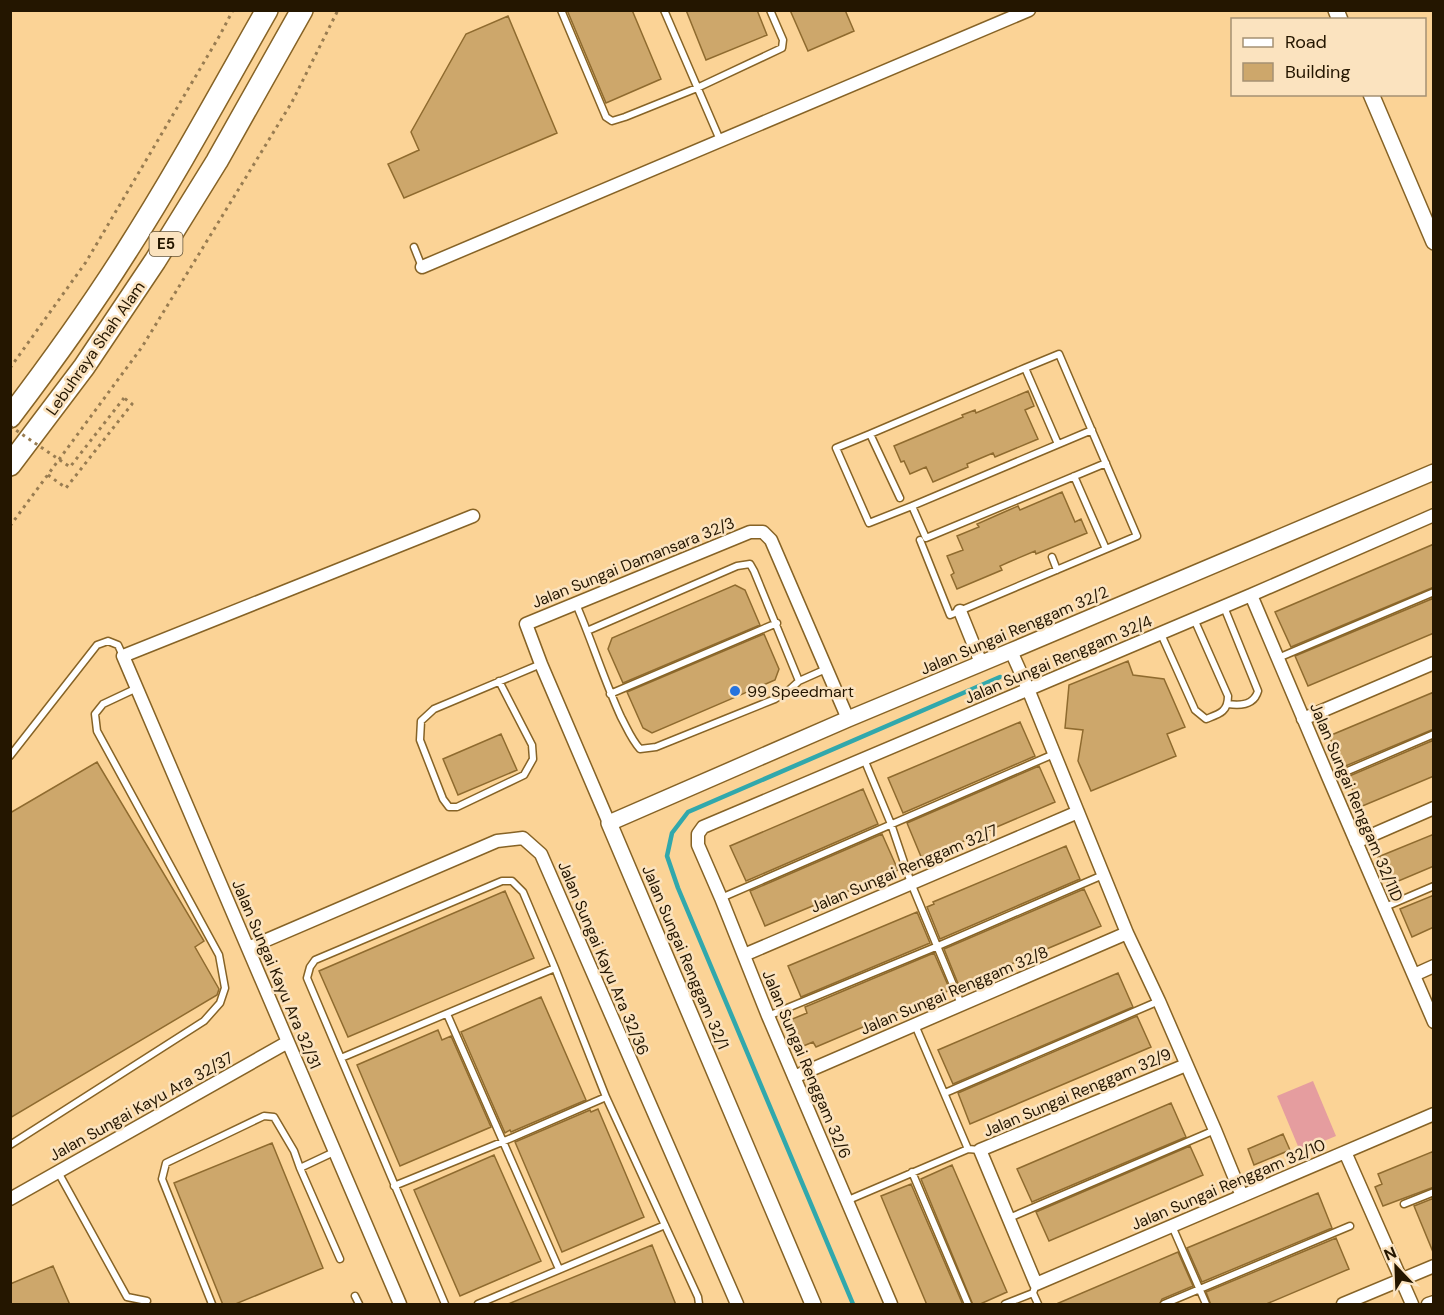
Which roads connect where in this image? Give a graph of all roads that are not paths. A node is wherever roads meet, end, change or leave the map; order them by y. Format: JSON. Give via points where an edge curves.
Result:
{"nodes":[{"id":1,"x":267,"y":10,"type":"edge"},
{"id":2,"x":302,"y":10,"type":"edge"},
{"id":3,"x":561,"y":10,"type":"edge"},
{"id":4,"x":664,"y":10,"type":"edge"},
{"id":5,"x":770,"y":10,"type":"edge"},
{"id":6,"x":1029,"y":10,"type":"edge"},
{"id":7,"x":697,"y":88,"type":"junction"},
{"id":8,"x":1372,"y":96,"type":"edge"},
{"id":9,"x":720,"y":140,"type":"junction"},
{"id":10,"x":1434,"y":242,"type":"edge"},
{"id":11,"x":414,"y":247,"type":"dead end"},
{"id":12,"x":422,"y":267,"type":"joint"},
{"id":13,"x":1025,"y":368,"type":"junction"},
{"id":14,"x":10,"y":417,"type":"edge"},
{"id":15,"x":1092,"y":430,"type":"junction"},
{"id":16,"x":870,"y":434,"type":"junction"},
{"id":17,"x":1058,"y":444,"type":"junction"},
{"id":18,"x":1106,"y":463,"type":"junction"},
{"id":19,"x":10,"y":465,"type":"edge"},
{"id":20,"x":1434,"y":472,"type":"edge"},
{"id":21,"x":1074,"y":476,"type":"junction"},
{"id":22,"x":900,"y":498,"type":"dead end"},
{"id":23,"x":912,"y":506,"type":"junction"},
{"id":24,"x":1434,"y":515,"type":"edge"},
{"id":25,"x":473,"y":516,"type":"dead end"},
{"id":26,"x":920,"y":540,"type":"dead end"},
{"id":27,"x":1106,"y":549,"type":"junction"},
{"id":28,"x":1052,"y":557,"type":"dead end"},
{"id":29,"x":1057,"y":570,"type":"junction"},
{"id":30,"x":1434,"y":592,"type":"edge"},
{"id":31,"x":1251,"y":595,"type":"junction"},
{"id":32,"x":576,"y":604,"type":"junction"},
{"id":33,"x":1224,"y":606,"type":"junction"},
{"id":34,"x":960,"y":611,"type":"junction"},
{"id":35,"x":1194,"y":619,"type":"junction"},
{"id":36,"x":777,"y":623,"type":"junction"},
{"id":37,"x":526,"y":624,"type":"joint"},
{"id":38,"x":587,"y":631,"type":"junction"},
{"id":39,"x":1161,"y":633,"type":"junction"},
{"id":40,"x":1011,"y":651,"type":"junction"},
{"id":41,"x":123,"y":656,"type":"junction"},
{"id":42,"x":1278,"y":658,"type":"junction"},
{"id":43,"x":981,"y":663,"type":"junction"},
{"id":44,"x":1434,"y":663,"type":"edge"},
{"id":45,"x":541,"y":664,"type":"junction"},
{"id":46,"x":826,"y":669,"type":"junction"},
{"id":47,"x":499,"y":681,"type":"junction"},
{"id":48,"x":799,"y":681,"type":"junction"},
{"id":49,"x":137,"y":688,"type":"junction"},
{"id":50,"x":1028,"y":689,"type":"junction"},
{"id":51,"x":610,"y":694,"type":"junction"},
{"id":52,"x":1228,"y":704,"type":"junction"},
{"id":53,"x":848,"y":719,"type":"junction"},
{"id":54,"x":1303,"y":719,"type":"junction"},
{"id":55,"x":1434,"y":734,"type":"edge"},
{"id":56,"x":1054,"y":754,"type":"junction"},
{"id":57,"x":10,"y":756,"type":"edge"},
{"id":58,"x":864,"y":759,"type":"junction"},
{"id":59,"x":1329,"y":779,"type":"junction"},
{"id":60,"x":1434,"y":808,"type":"edge"},
{"id":61,"x":1078,"y":812,"type":"junction"},
{"id":62,"x":609,"y":823,"type":"junction"},
{"id":63,"x":891,"y":824,"type":"junction"},
{"id":64,"x":698,"y":834,"type":"joint"},
{"id":65,"x":1356,"y":842,"type":"junction"},
{"id":66,"x":1104,"y":875,"type":"junction"},
{"id":67,"x":911,"y":883,"type":"junction"},
{"id":68,"x":1434,"y":886,"type":"edge"},
{"id":69,"x":721,"y":898,"type":"junction"},
{"id":70,"x":1384,"y":907,"type":"junction"},
{"id":71,"x":1127,"y":933,"type":"junction"},
{"id":72,"x":938,"y":946,"type":"junction"},
{"id":73,"x":248,"y":948,"type":"junction"},
{"id":74,"x":744,"y":955,"type":"junction"},
{"id":75,"x":1434,"y":966,"type":"edge"},
{"id":76,"x":555,"y":968,"type":"junction"},
{"id":77,"x":1414,"y":975,"type":"junction"},
{"id":78,"x":1159,"y":1001,"type":"junction"},
{"id":79,"x":962,"y":1005,"type":"junction"},
{"id":80,"x":447,"y":1014,"type":"junction"},
{"id":81,"x":768,"y":1016,"type":"junction"},
{"id":82,"x":1434,"y":1022,"type":"edge"},
{"id":83,"x":915,"y":1025,"type":"junction"},
{"id":84,"x":288,"y":1042,"type":"junction"},
{"id":85,"x":341,"y":1058,"type":"junction"},
{"id":86,"x":1186,"y":1065,"type":"junction"},
{"id":87,"x":794,"y":1077,"type":"junction"},
{"id":88,"x":945,"y":1093,"type":"junction"},
{"id":89,"x":606,"y":1097,"type":"junction"},
{"id":90,"x":1434,"y":1114,"type":"edge"},
{"id":91,"x":1215,"y":1130,"type":"junction"},
{"id":92,"x":502,"y":1142,"type":"junction"},
{"id":93,"x":10,"y":1145,"type":"edge"},
{"id":94,"x":974,"y":1149,"type":"junction"},
{"id":95,"x":335,"y":1151,"type":"junction"},
{"id":96,"x":1345,"y":1152,"type":"junction"},
{"id":97,"x":300,"y":1168,"type":"junction"},
{"id":98,"x":58,"y":1172,"type":"junction"},
{"id":99,"x":912,"y":1172,"type":"junction"},
{"id":100,"x":394,"y":1186,"type":"junction"},
{"id":101,"x":1434,"y":1192,"type":"edge"},
{"id":102,"x":1242,"y":1196,"type":"junction"},
{"id":103,"x":10,"y":1199,"type":"edge"},
{"id":104,"x":846,"y":1201,"type":"junction"},
{"id":105,"x":1404,"y":1204,"type":"dead end"},
{"id":106,"x":1008,"y":1219,"type":"junction"},
{"id":107,"x":664,"y":1225,"type":"junction"},
{"id":108,"x":1172,"y":1226,"type":"junction"},
{"id":109,"x":1350,"y":1226,"type":"dead end"},
{"id":110,"x":340,"y":1260,"type":"dead end"},
{"id":111,"x":1434,"y":1266,"type":"edge"},
{"id":112,"x":559,"y":1269,"type":"junction"},
{"id":113,"x":1400,"y":1280,"type":"junction"},
{"id":114,"x":1034,"y":1289,"type":"junction"},
{"id":115,"x":1200,"y":1289,"type":"junction"},
{"id":116,"x":355,"y":1296,"type":"dead end"},
{"id":117,"x":147,"y":1301,"type":"dead end"},
{"id":118,"x":1434,"y":1302,"type":"edge"},
{"id":119,"x":212,"y":1305,"type":"edge"},
{"id":120,"x":359,"y":1305,"type":"edge"},
{"id":121,"x":400,"y":1305,"type":"edge"},
{"id":122,"x":445,"y":1305,"type":"edge"},
{"id":123,"x":478,"y":1305,"type":"edge"},
{"id":124,"x":699,"y":1305,"type":"edge"},
{"id":125,"x":737,"y":1305,"type":"edge"},
{"id":126,"x":813,"y":1305,"type":"edge"},
{"id":127,"x":891,"y":1305,"type":"edge"},
{"id":128,"x":968,"y":1305,"type":"edge"},
{"id":129,"x":1005,"y":1305,"type":"edge"},
{"id":130,"x":1038,"y":1305,"type":"edge"},
{"id":131,"x":1164,"y":1305,"type":"edge"},
{"id":132,"x":1206,"y":1305,"type":"edge"},
{"id":133,"x":1343,"y":1305,"type":"edge"},
{"id":134,"x":1412,"y":1305,"type":"edge"},
{"id":135,"x":1428,"y":1305,"type":"edge"}],
"edges":[{"from":1,"to":14,"type":"highway","name":"Lebuhraya Shah Alam","number":"E5","via":[[127,252]]},
{"from":2,"to":19,"type":"highway","name":"Lebuhraya Shah Alam","number":"E5","via":[[155,261],[84,367]]},
{"from":3,"to":7,"type":"lane","via":[[606,117],[612,121]]},
{"from":4,"to":7,"type":"lane"},
{"from":5,"to":7,"type":"lane","via":[[783,40],[782,48]]},
{"from":6,"to":9,"type":"street"},
{"from":7,"to":9,"type":"lane"},
{"from":8,"to":10,"type":"street"},
{"from":9,"to":12,"type":"street"},
{"from":11,"to":12,"type":"lane"},
{"from":13,"to":15,"type":"lane","via":[[1059,354]]},
{"from":13,"to":16,"type":"lane"},
{"from":13,"to":17,"type":"lane"},
{"from":15,"to":17,"type":"lane"},
{"from":15,"to":18,"type":"lane"},
{"from":16,"to":22,"type":"lane"},
{"from":16,"to":23,"type":"lane","via":[[836,448],[869,524]]},
{"from":17,"to":23,"type":"lane"},
{"from":18,"to":21,"type":"lane"},
{"from":18,"to":27,"type":"lane","via":[[1137,536]]},
{"from":20,"to":40,"type":"street","name":"Jalan Sungai Renggam 32/2"},
{"from":21,"to":23,"type":"lane","via":[[926,538]]},
{"from":21,"to":27,"type":"lane"},
{"from":24,"to":31,"type":"street","name":"Jalan Sungai Renggam 32/4"},
{"from":25,"to":41,"type":"street"},
{"from":26,"to":34,"type":"lane","via":[[950,615]]},
{"from":27,"to":29,"type":"lane"},
{"from":28,"to":29,"type":"lane"},
{"from":29,"to":34,"type":"lane"},
{"from":30,"to":42,"type":"lane"},
{"from":31,"to":33,"type":"street","name":"Jalan Sungai Renggam 32/4"},
{"from":31,"to":42,"type":"street","name":"Jalan Sungai Renggam 32/11D"},
{"from":32,"to":37,"type":"street","name":"Jalan Sungai Damansara 32/3"},
{"from":32,"to":38,"type":"lane"},
{"from":32,"to":46,"type":"street","name":"Jalan Sungai Damansara 32/3","via":[[750,532],[763,532],[771,540]]},
{"from":33,"to":35,"type":"street","name":"Jalan Sungai Renggam 32/4"},
{"from":33,"to":52,"type":"lane","via":[[1258,690],[1256,698],[1247,704]]},
{"from":34,"to":43,"type":"street"},
{"from":35,"to":39,"type":"street","name":"Jalan Sungai Renggam 32/4"},
{"from":35,"to":52,"type":"lane"},
{"from":36,"to":38,"type":"lane","via":[[750,564],[737,566]]},
{"from":36,"to":48,"type":"lane"},
{"from":36,"to":51,"type":"lane"},
{"from":37,"to":45,"type":"street","name":"Jalan Sungai Renggam 32/1"},
{"from":38,"to":51,"type":"lane"},
{"from":39,"to":50,"type":"street","name":"Jalan Sungai Renggam 32/4"},
{"from":39,"to":52,"type":"lane","via":[[1195,710],[1206,719]]},
{"from":40,"to":43,"type":"street","name":"Jalan Sungai Renggam 32/2"},
{"from":40,"to":50,"type":"street"},
{"from":41,"to":49,"type":"street","name":"Jalan Sungai Kayu Ara 32/31"},
{"from":41,"to":57,"type":"lane","via":[[118,645],[108,641],[97,645]]},
{"from":42,"to":54,"type":"street","name":"Jalan Sungai Renggam 32/11D"},
{"from":43,"to":53,"type":"street","name":"Jalan Sungai Renggam 32/2"},
{"from":44,"to":54,"type":"street"},
{"from":45,"to":47,"type":"lane"},
{"from":45,"to":62,"type":"street","name":"Jalan Sungai Renggam 32/1"},
{"from":46,"to":48,"type":"lane"},
{"from":46,"to":53,"type":"street","name":"Jalan Sungai Damansara 32/3"},
{"from":47,"to":47,"type":"lane","via":[[532,745],[533,759],[524,775],[457,807],[449,807],[420,740],[421,721],[434,709]]},
{"from":48,"to":51,"type":"lane","via":[[775,699],[656,747],[640,749]]},
{"from":49,"to":73,"type":"street","name":"Jalan Sungai Kayu Ara 32/31"},
{"from":49,"to":93,"type":"lane","via":[[103,704],[95,714],[97,731],[219,955],[225,988],[220,1003],[204,1021]]},
{"from":50,"to":56,"type":"street"},
{"from":50,"to":58,"type":"street","name":"Jalan Sungai Renggam 32/4"},
{"from":53,"to":62,"type":"street","name":"Jalan Sungai Renggam 32/2"},
{"from":54,"to":59,"type":"street","name":"Jalan Sungai Renggam 32/11D"},
{"from":55,"to":59,"type":"lane"},
{"from":56,"to":61,"type":"street"},
{"from":56,"to":63,"type":"lane"},
{"from":58,"to":63,"type":"lane"},
{"from":58,"to":64,"type":"street","name":"Jalan Sungai Renggam 32/4","via":[[704,827]]},
{"from":59,"to":65,"type":"street","name":"Jalan Sungai Renggam 32/11D"},
{"from":60,"to":65,"type":"street"},
{"from":61,"to":66,"type":"street"},
{"from":61,"to":67,"type":"street","name":"Jalan Sungai Renggam 32/7"},
{"from":62,"to":126,"type":"street","name":"Jalan Sungai Renggam 32/1"},
{"from":63,"to":67,"type":"lane"},
{"from":63,"to":69,"type":"lane"},
{"from":64,"to":69,"type":"street","name":"Jalan Sungai Renggam 32/6","via":[[698,845]]},
{"from":65,"to":70,"type":"street","name":"Jalan Sungai Renggam 32/11D"},
{"from":66,"to":71,"type":"street"},
{"from":66,"to":72,"type":"lane"},
{"from":67,"to":72,"type":"lane"},
{"from":67,"to":74,"type":"street","name":"Jalan Sungai Renggam 32/7"},
{"from":68,"to":70,"type":"lane"},
{"from":69,"to":74,"type":"street","name":"Jalan Sungai Renggam 32/6"},
{"from":70,"to":77,"type":"street","name":"Jalan Sungai Renggam 32/11D"},
{"from":71,"to":78,"type":"street"},
{"from":71,"to":79,"type":"street","name":"Jalan Sungai Renggam 32/8"},
{"from":72,"to":79,"type":"lane"},
{"from":72,"to":81,"type":"lane"},
{"from":73,"to":84,"type":"street","name":"Jalan Sungai Kayu Ara 32/31"},
{"from":73,"to":125,"type":"street","name":"Jalan Sungai Kayu Ara 32/36","via":[[497,841],[523,838],[541,854]]},
{"from":74,"to":81,"type":"street","name":"Jalan Sungai Renggam 32/6"},
{"from":75,"to":77,"type":"street"},
{"from":76,"to":80,"type":"lane"},
{"from":76,"to":85,"type":"lane","via":[[523,892],[512,881],[502,881],[315,960],[307,978]]},
{"from":76,"to":89,"type":"lane"},
{"from":77,"to":82,"type":"street","name":"Jalan Sungai Renggam 32/11D"},
{"from":78,"to":86,"type":"street"},
{"from":78,"to":88,"type":"lane"},
{"from":79,"to":83,"type":"street","name":"Jalan Sungai Renggam 32/8"},
{"from":80,"to":85,"type":"lane"},
{"from":80,"to":92,"type":"lane"},
{"from":81,"to":87,"type":"street","name":"Jalan Sungai Renggam 32/6"},
{"from":83,"to":87,"type":"street","name":"Jalan Sungai Renggam 32/8"},
{"from":83,"to":88,"type":"lane"},
{"from":84,"to":95,"type":"street","name":"Jalan Sungai Kayu Ara 32/31"},
{"from":84,"to":98,"type":"street","name":"Jalan Sungai Kayu Ara 32/37"},
{"from":85,"to":100,"type":"lane"},
{"from":86,"to":91,"type":"street"},
{"from":86,"to":94,"type":"street","name":"Jalan Sungai Renggam 32/9"},
{"from":87,"to":104,"type":"street","name":"Jalan Sungai Renggam 32/6"},
{"from":88,"to":94,"type":"lane"},
{"from":89,"to":92,"type":"lane"},
{"from":89,"to":107,"type":"lane"},
{"from":90,"to":96,"type":"street","name":"Jalan Sungai Renggam 32/10"},
{"from":91,"to":102,"type":"street"},
{"from":91,"to":106,"type":"lane"},
{"from":92,"to":100,"type":"lane"},
{"from":92,"to":112,"type":"lane"},
{"from":94,"to":99,"type":"lane"},
{"from":94,"to":106,"type":"street"},
{"from":95,"to":97,"type":"lane"},
{"from":95,"to":121,"type":"street","name":"Jalan Sungai Kayu Ara 32/31"},
{"from":96,"to":102,"type":"street","name":"Jalan Sungai Renggam 32/10"},
{"from":96,"to":113,"type":"street"},
{"from":97,"to":110,"type":"lane"},
{"from":97,"to":119,"type":"lane","via":[[274,1117],[264,1116],[166,1163],[162,1179]]},
{"from":98,"to":103,"type":"street","name":"Jalan Sungai Kayu Ara 32/37"},
{"from":98,"to":117,"type":"lane","via":[[127,1296]]},
{"from":99,"to":104,"type":"lane"},
{"from":99,"to":128,"type":"lane"},
{"from":100,"to":122,"type":"lane"},
{"from":101,"to":105,"type":"lane"},
{"from":102,"to":108,"type":"street","name":"Jalan Sungai Renggam 32/10"},
{"from":104,"to":127,"type":"street","name":"Jalan Sungai Renggam 32/6"},
{"from":106,"to":114,"type":"street"},
{"from":107,"to":112,"type":"lane"},
{"from":107,"to":124,"type":"lane"},
{"from":108,"to":114,"type":"street","name":"Jalan Sungai Renggam 32/10"},
{"from":108,"to":115,"type":"lane"},
{"from":109,"to":115,"type":"lane"},
{"from":111,"to":113,"type":"street"},
{"from":112,"to":123,"type":"lane"},
{"from":113,"to":133,"type":"street"},
{"from":113,"to":134,"type":"street"},
{"from":114,"to":129,"type":"lane"},
{"from":114,"to":130,"type":"lane"},
{"from":115,"to":131,"type":"lane"},
{"from":115,"to":132,"type":"lane"},
{"from":116,"to":120,"type":"lane"},
{"from":118,"to":135,"type":"street"}]}
